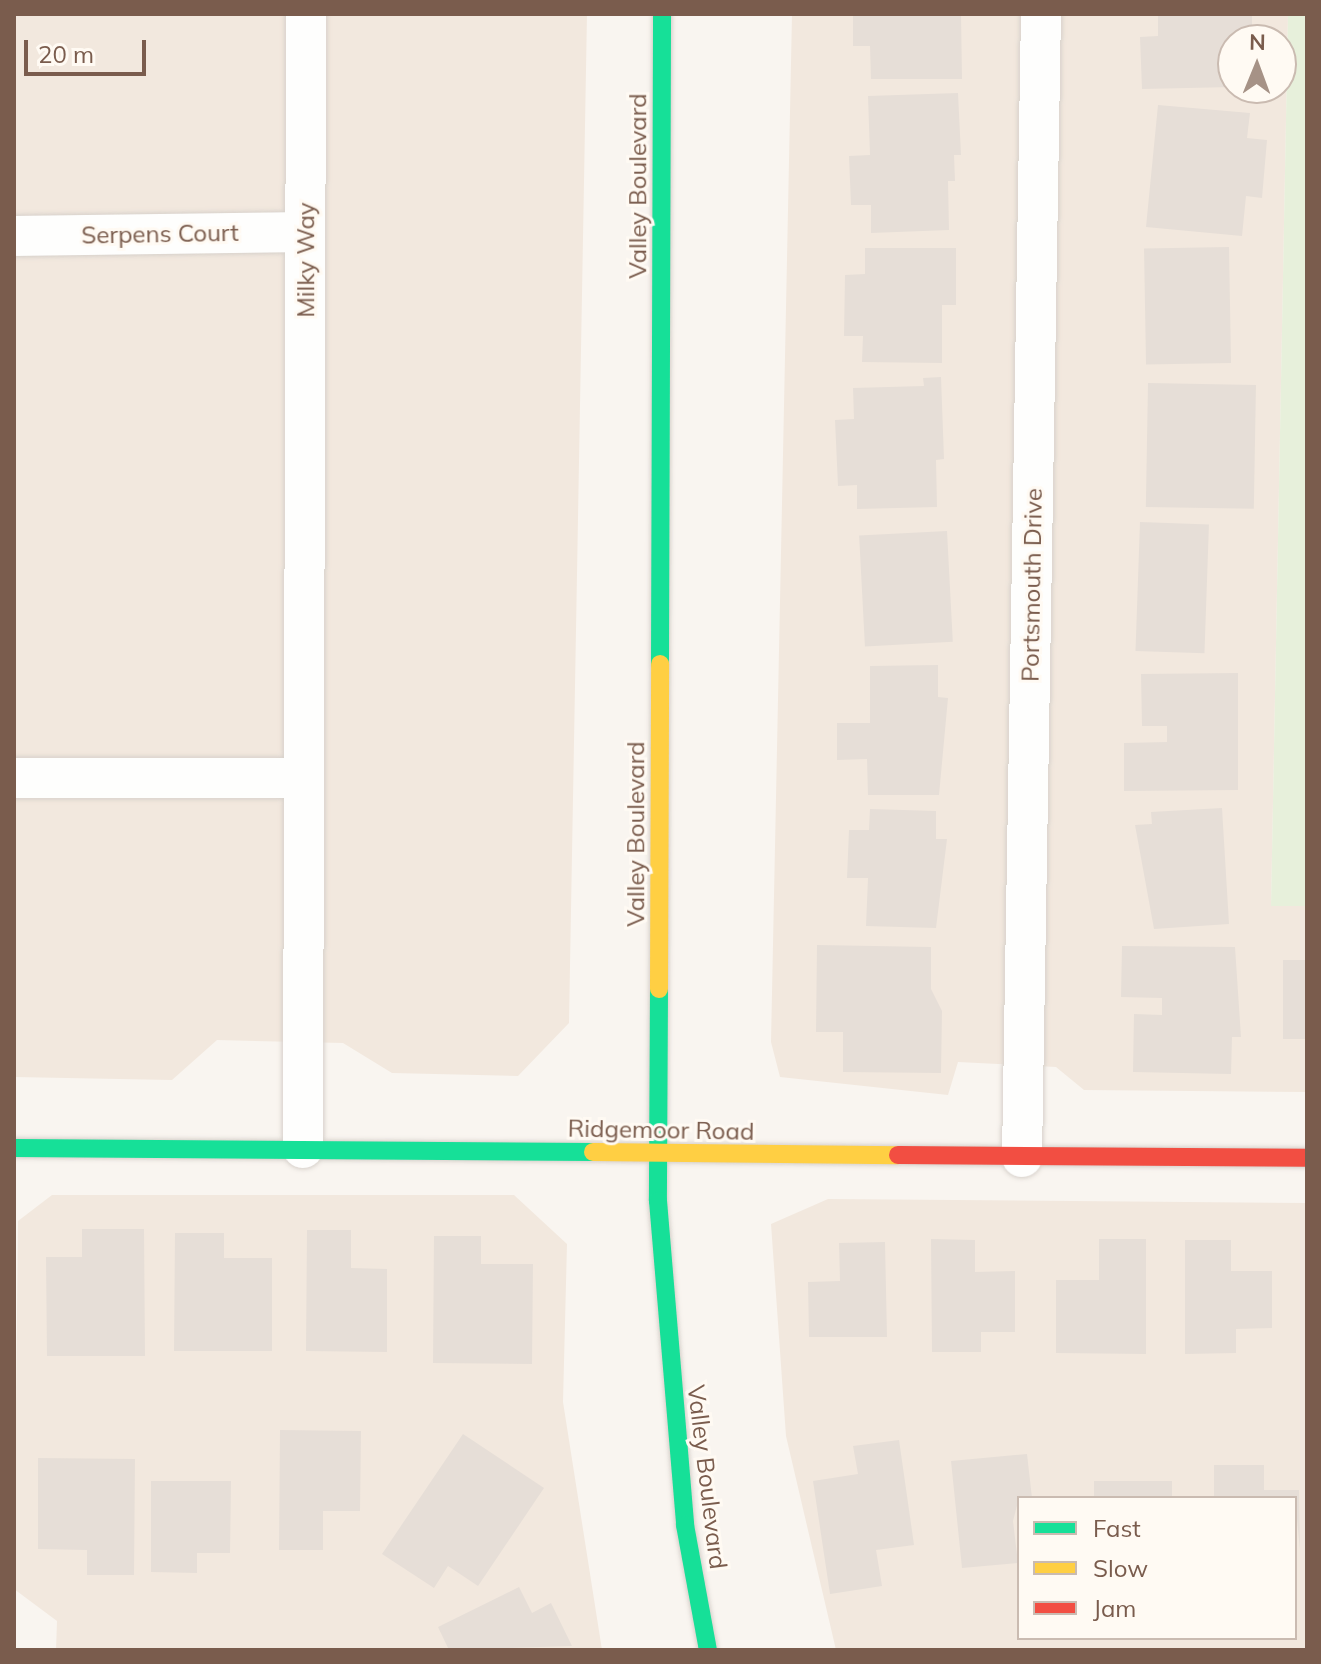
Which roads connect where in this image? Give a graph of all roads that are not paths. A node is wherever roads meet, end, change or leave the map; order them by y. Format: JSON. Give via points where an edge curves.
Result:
{"nodes":[{"id":1,"x":306,"y":14,"type":"edge"},
{"id":2,"x":662,"y":14,"type":"edge"},
{"id":3,"x":1041,"y":14,"type":"edge"},
{"id":4,"x":305,"y":232,"type":"junction"},
{"id":5,"x":14,"y":236,"type":"edge"},
{"id":6,"x":14,"y":778,"type":"edge"},
{"id":7,"x":304,"y":778,"type":"junction"},
{"id":8,"x":14,"y":1148,"type":"edge"},
{"id":9,"x":303,"y":1148,"type":"junction"},
{"id":10,"x":659,"y":1154,"type":"junction"},
{"id":11,"x":1022,"y":1157,"type":"junction"},
{"id":12,"x":1307,"y":1158,"type":"edge"},
{"id":13,"x":708,"y":1650,"type":"edge"}],
"edges":[{"from":1,"to":4,"type":"street","name":"Milky Way"},
{"from":2,"to":10,"type":"street","name":"Valley Boulevard"},
{"from":3,"to":11,"type":"street","name":"Portsmouth Drive"},
{"from":4,"to":5,"type":"street","name":"Serpens Court"},
{"from":4,"to":7,"type":"street","name":"Milky Way"},
{"from":6,"to":7,"type":"street"},
{"from":7,"to":9,"type":"street","name":"Milky Way"},
{"from":8,"to":9,"type":"street","name":"Ridgemoor Road"},
{"from":9,"to":10,"type":"street","name":"Ridgemoor Road"},
{"from":10,"to":11,"type":"street","name":"Ridgemoor Road"},
{"from":10,"to":13,"type":"street","name":"Valley Boulevard","via":[[676,1433]]},
{"from":11,"to":12,"type":"street","name":"Ridgemoor Road"}]}
